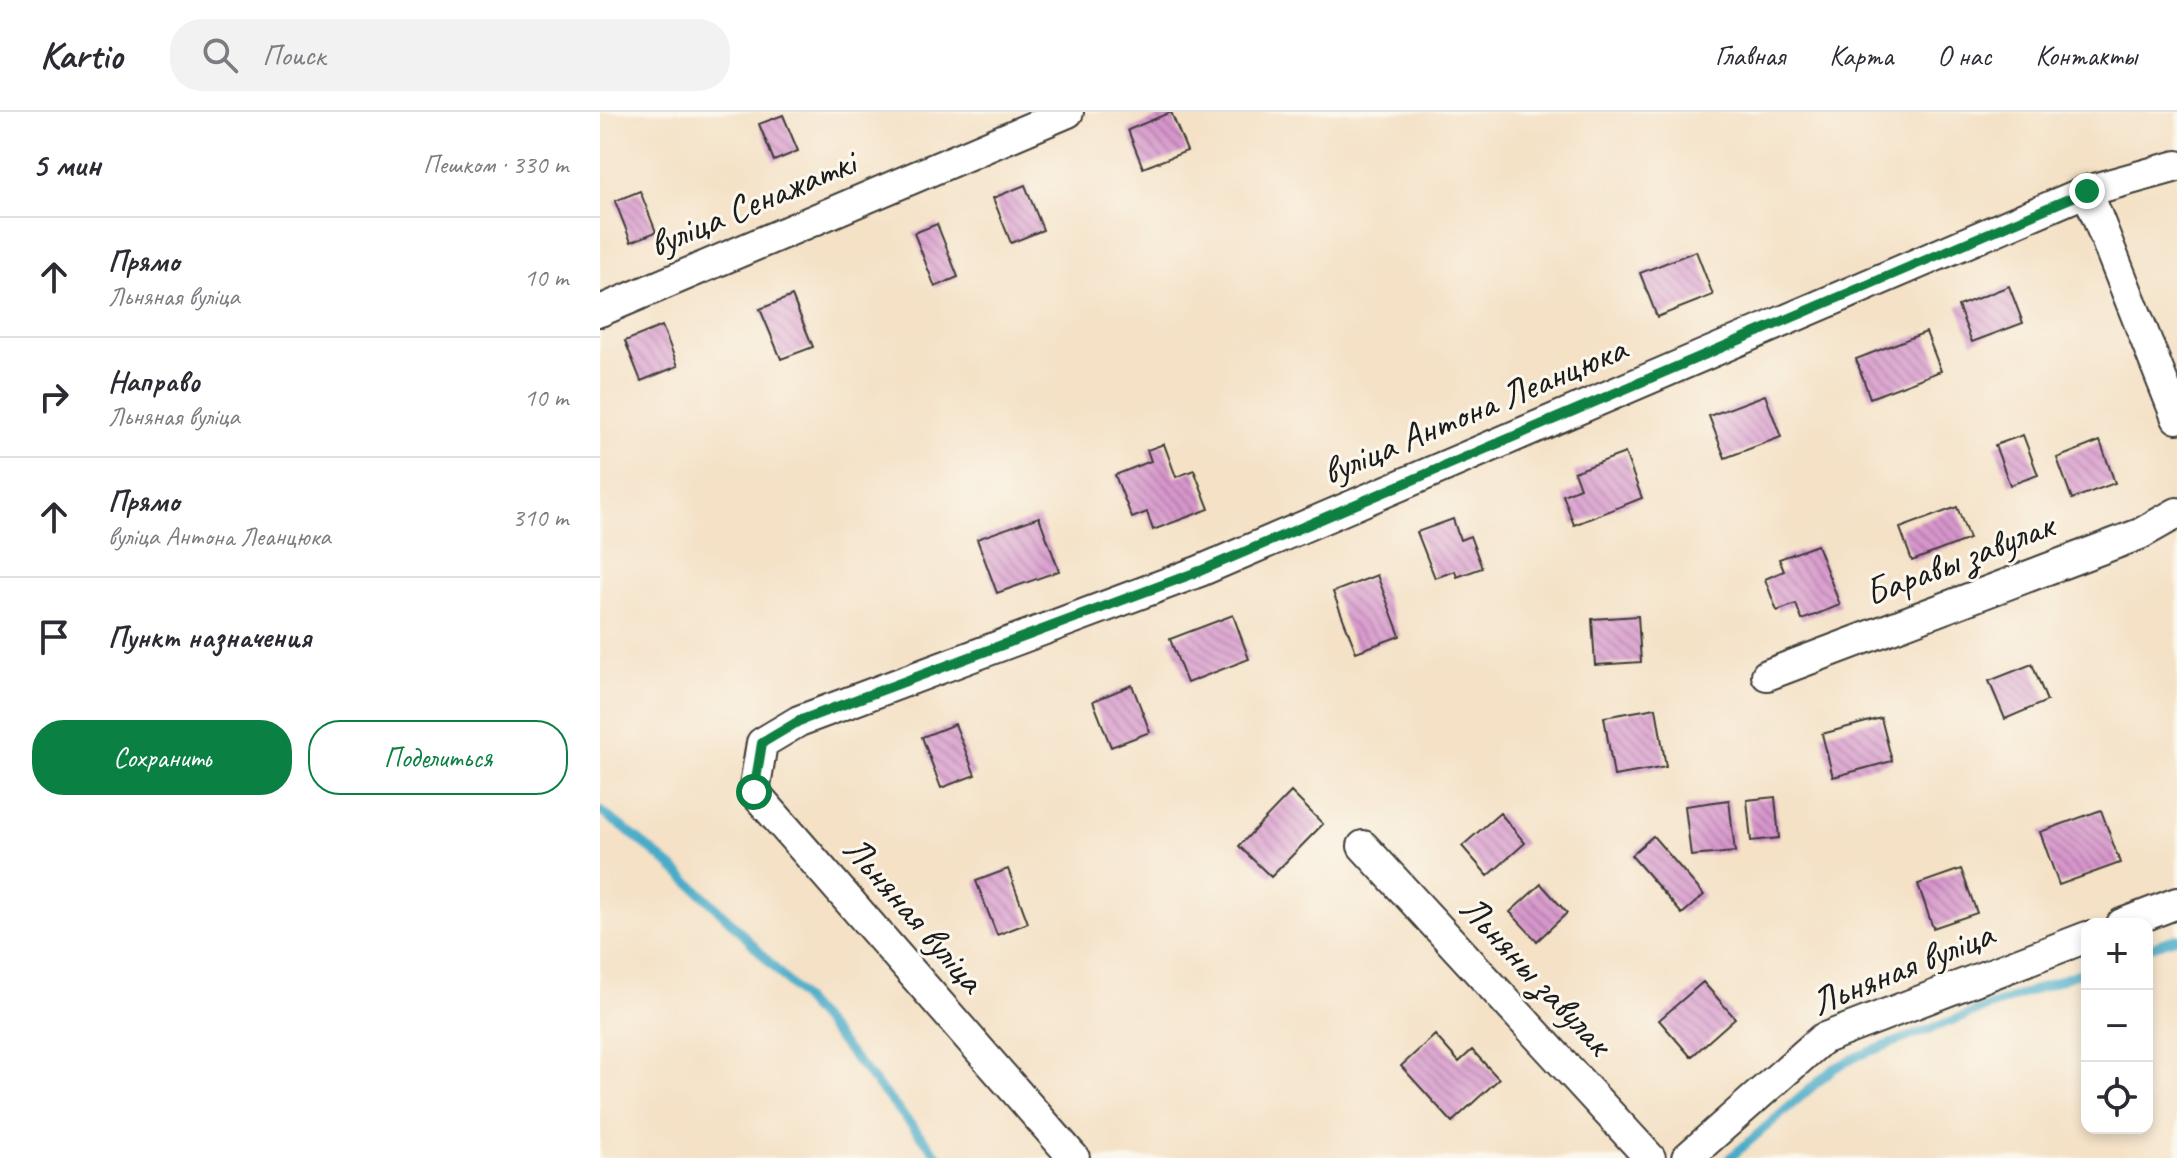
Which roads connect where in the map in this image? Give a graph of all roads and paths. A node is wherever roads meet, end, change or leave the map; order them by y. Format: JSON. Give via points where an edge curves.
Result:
{"nodes":[{"id":1,"x":1068,"y":112,"type":"edge"},
{"id":2,"x":2177,"y":166,"type":"edge"},
{"id":3,"x":2087,"y":191,"type":"junction"},
{"id":4,"x":600,"y":311,"type":"edge"},
{"id":5,"x":2177,"y":418,"type":"edge"},
{"id":6,"x":2177,"y":513,"type":"edge"},
{"id":7,"x":1767,"y":675,"type":"dead end"},
{"id":8,"x":799,"y":721,"type":"joint"},
{"id":9,"x":1363,"y":846,"type":"dead end"},
{"id":10,"x":2177,"y":903,"type":"edge"},
{"id":11,"x":2138,"y":918,"type":"edge"},
{"id":12,"x":2081,"y":939,"type":"edge"},
{"id":13,"x":1074,"y":1158,"type":"edge"},
{"id":14,"x":1650,"y":1158,"type":"edge"},
{"id":15,"x":1687,"y":1158,"type":"edge"}],
"edges":[{"from":1,"to":4,"type":"street","name":"вуліца Сенажаткі"},
{"from":2,"to":3,"type":"street","name":"вуліца Антона Леанцюка"},
{"from":3,"to":5,"type":"street"},
{"from":3,"to":8,"type":"street","name":"вуліца Антона Леанцюка","via":[[1200,571]]},
{"from":6,"to":7,"type":"street","name":"Баравы завулак","via":[[2140,534]]},
{"from":8,"to":13,"type":"street","name":"Льняная вуліца","via":[[762,743],[754,792]]},
{"from":9,"to":14,"type":"street","name":"Льняны завулак"},
{"from":10,"to":11,"type":"street"},
{"from":12,"to":15,"type":"street","name":"Льняная вуліца","via":[[1822,1039]]}]}
